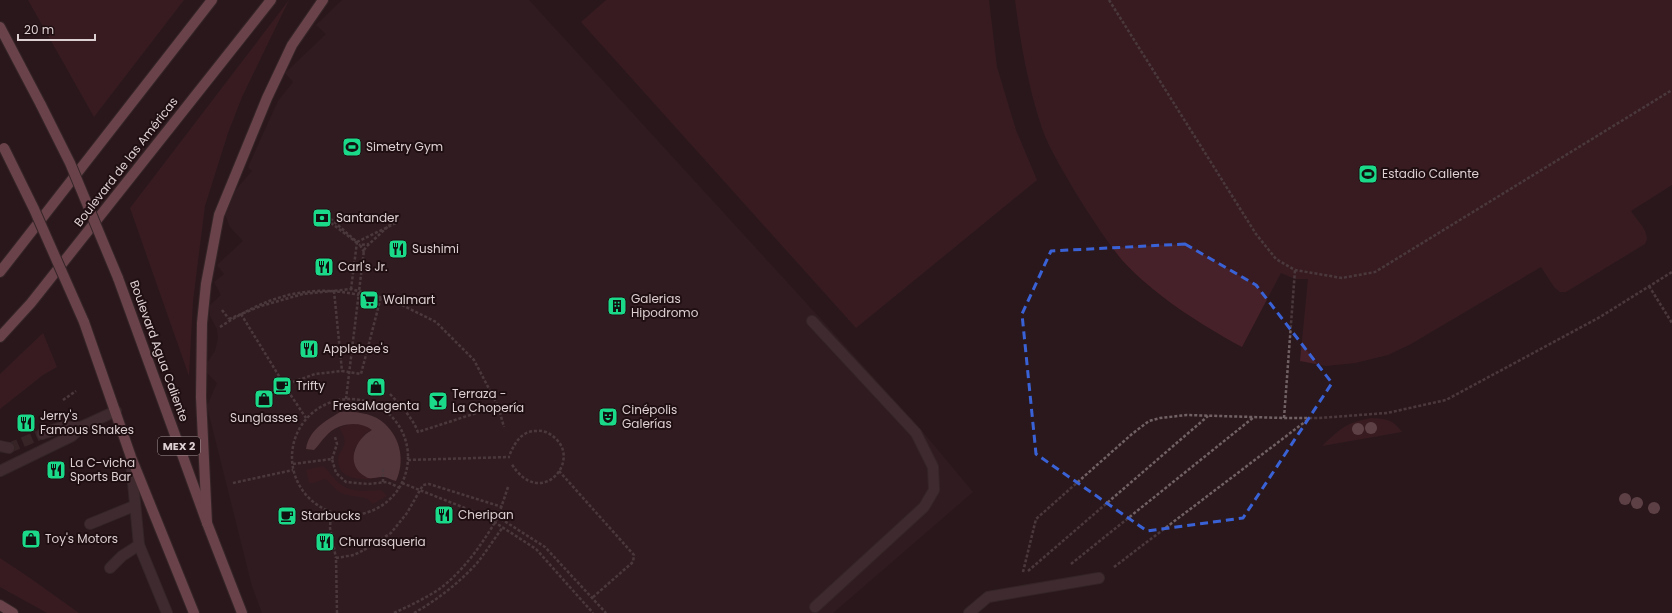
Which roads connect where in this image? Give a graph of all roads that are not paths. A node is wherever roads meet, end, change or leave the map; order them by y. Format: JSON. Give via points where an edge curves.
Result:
{"nodes":[{"id":1,"x":212,"y":0,"type":"edge"},
{"id":2,"x":271,"y":0,"type":"edge"},
{"id":3,"x":323,"y":0,"type":"edge"},
{"id":4,"x":0,"y":27,"type":"edge"},
{"id":5,"x":2,"y":144,"type":"edge"},
{"id":6,"x":0,"y":272,"type":"edge"},
{"id":7,"x":812,"y":321,"type":"dead end"},
{"id":8,"x":0,"y":337,"type":"edge"},
{"id":9,"x":116,"y":411,"type":"junction"},
{"id":10,"x":82,"y":427,"type":"junction"},
{"id":11,"x":42,"y":434,"type":"tunnel mouth"},
{"id":12,"x":131,"y":457,"type":"junction"},
{"id":13,"x":0,"y":471,"type":"edge"},
{"id":14,"x":134,"y":506,"type":"junction"},
{"id":15,"x":207,"y":523,"type":"junction"},
{"id":16,"x":90,"y":524,"type":"dead end"},
{"id":17,"x":139,"y":545,"type":"junction"},
{"id":18,"x":110,"y":568,"type":"dead end"},
{"id":19,"x":1099,"y":578,"type":"road end"},
{"id":20,"x":0,"y":605,"type":"edge"},
{"id":21,"x":815,"y":607,"type":"dead end"},
{"id":22,"x":13,"y":613,"type":"edge"},
{"id":23,"x":167,"y":613,"type":"edge"},
{"id":24,"x":194,"y":613,"type":"edge"},
{"id":25,"x":242,"y":613,"type":"edge"},
{"id":26,"x":969,"y":613,"type":"edge"}],
"edges":[{"from":1,"to":6,"type":"main road"},
{"from":2,"to":8,"type":"main road","name":"Boulevard de las Américas","via":[[31,303]]},
{"from":3,"to":15,"type":"main road","via":[[292,45],[267,98],[219,215],[206,284],[202,323],[201,397]]},
{"from":4,"to":15,"type":"main road","name":"Boulevard Agua Caliente","number":"MEX 2","bridge":true,"via":[[70,163],[118,278]]},
{"from":5,"to":9,"type":"main road","bridge":true,"via":[[84,322]]},
{"from":7,"to":21,"type":"street","via":[[916,433],[933,467],[934,483],[934,490],[924,507]]},
{"from":9,"to":10,"type":"street"},
{"from":9,"to":12,"type":"main road"},
{"from":10,"to":11,"type":"street","via":[[62,427]]},
{"from":10,"to":13,"type":"street","via":[[72,436]]},
{"from":12,"to":14,"type":"street"},
{"from":12,"to":24,"type":"main road"},
{"from":14,"to":16,"type":"street"},
{"from":14,"to":17,"type":"street"},
{"from":15,"to":25,"type":"main road","name":"Boulevard Agua Caliente","number":"MEX 2"},
{"from":17,"to":18,"type":"street"},
{"from":17,"to":23,"type":"street"},
{"from":19,"to":26,"type":"street","via":[[988,597]]},
{"from":20,"to":22,"type":"main road"}]}
